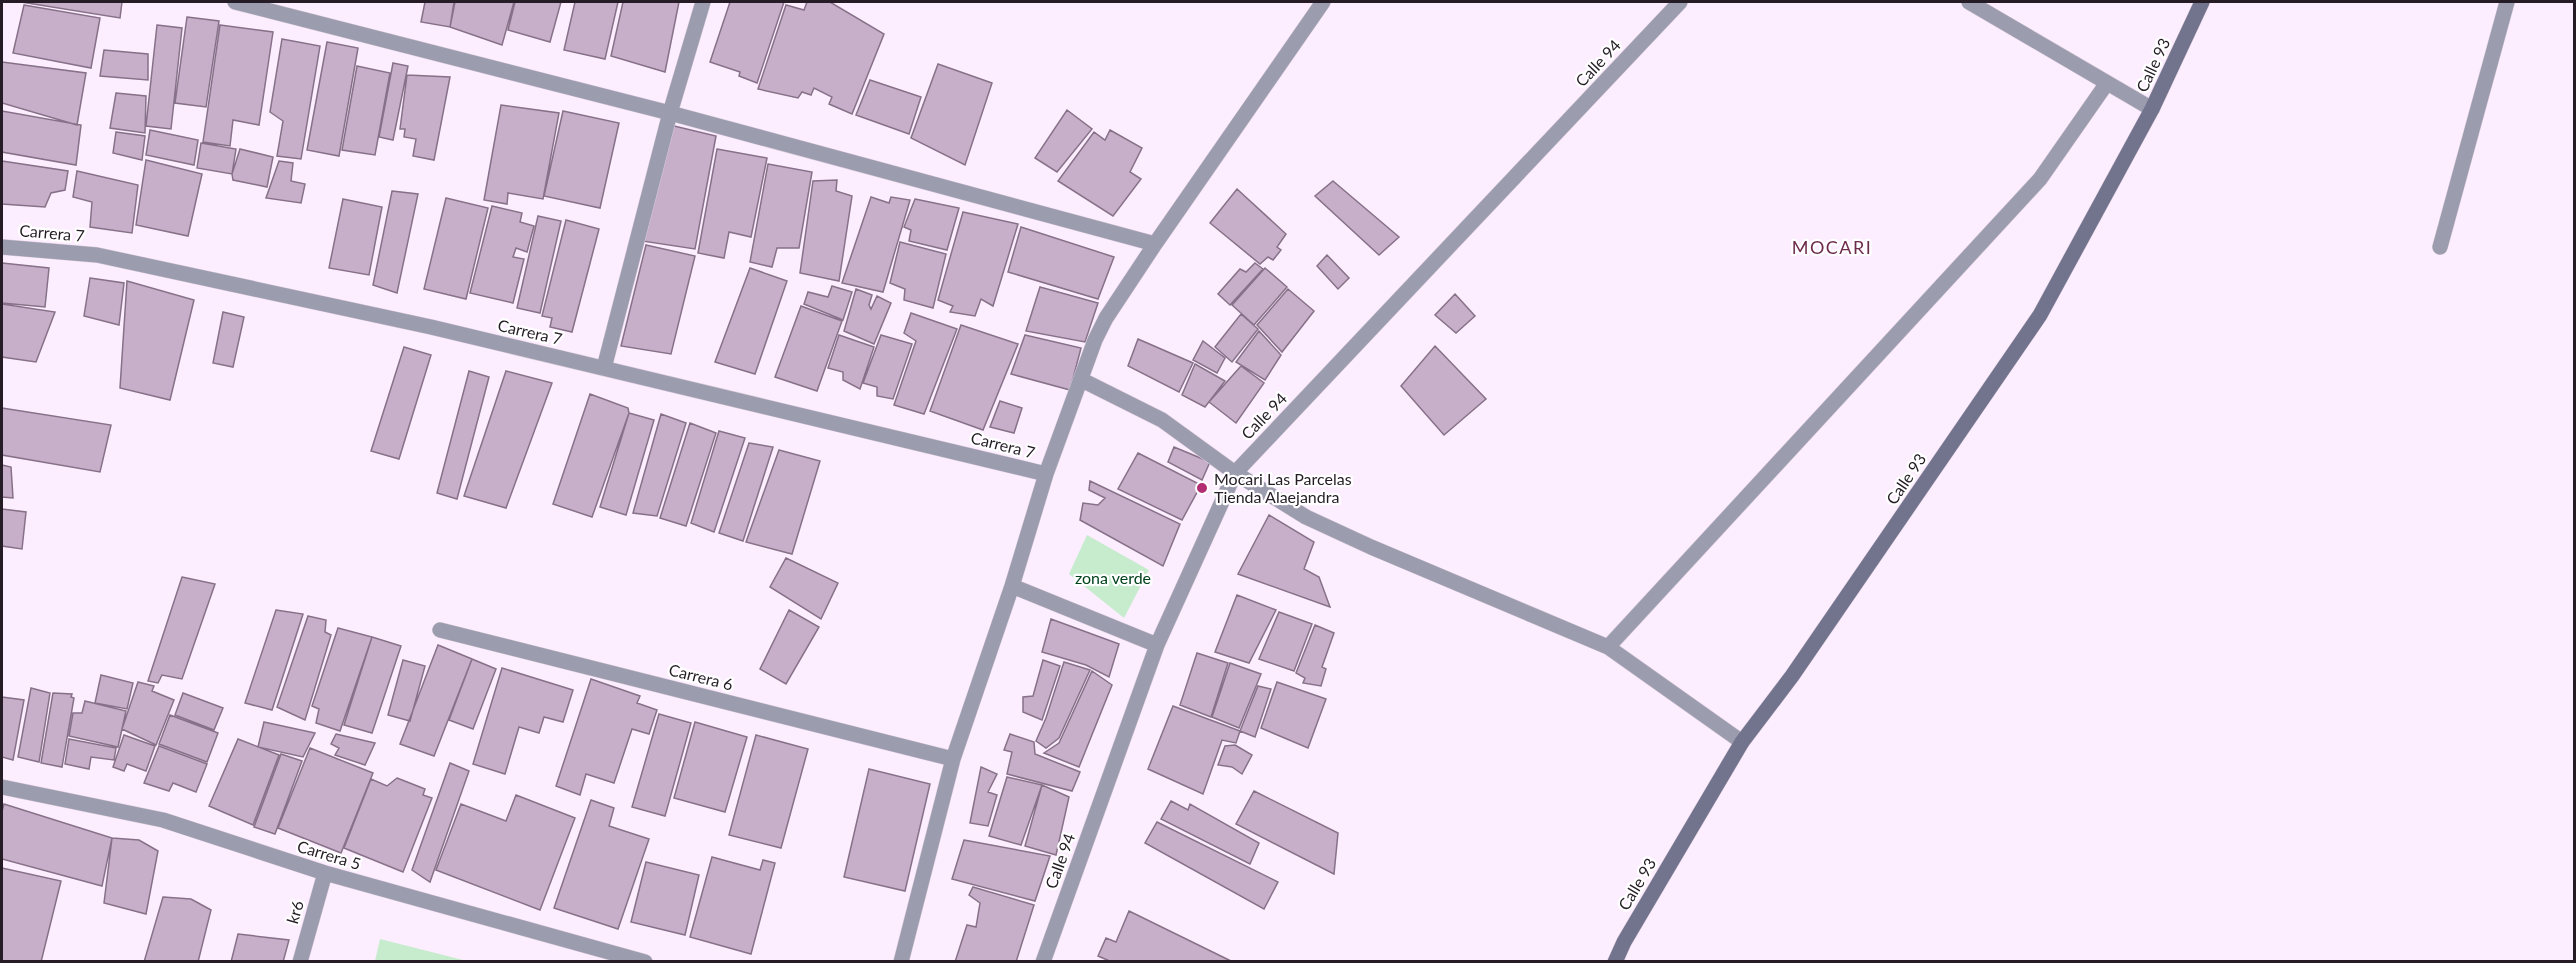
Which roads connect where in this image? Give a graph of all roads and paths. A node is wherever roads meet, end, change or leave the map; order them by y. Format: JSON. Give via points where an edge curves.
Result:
{"nodes":[{"id":1,"x":235,"y":2,"type":"edge"},
{"id":2,"x":703,"y":2,"type":"edge"},
{"id":3,"x":1323,"y":2,"type":"edge"},
{"id":4,"x":1680,"y":2,"type":"edge"},
{"id":5,"x":1969,"y":2,"type":"edge"},
{"id":6,"x":2202,"y":2,"type":"edge"},
{"id":7,"x":2507,"y":2,"type":"edge"},
{"id":8,"x":2107,"y":83,"type":"junction"},
{"id":9,"x":2152,"y":109,"type":"junction"},
{"id":10,"x":670,"y":113,"type":"junction"},
{"id":11,"x":1155,"y":244,"type":"junction"},
{"id":12,"x":2,"y":247,"type":"edge"},
{"id":13,"x":2440,"y":247,"type":"dead end"},
{"id":14,"x":604,"y":368,"type":"junction"},
{"id":15,"x":1082,"y":380,"type":"junction"},
{"id":16,"x":1235,"y":473,"type":"junction"},
{"id":17,"x":1046,"y":474,"type":"junction"},
{"id":18,"x":1012,"y":586,"type":"junction"},
{"id":19,"x":440,"y":630,"type":"dead end"},
{"id":20,"x":1157,"y":645,"type":"junction"},
{"id":21,"x":1608,"y":647,"type":"junction"},
{"id":22,"x":1742,"y":742,"type":"junction"},
{"id":23,"x":953,"y":759,"type":"junction"},
{"id":24,"x":2,"y":787,"type":"edge"},
{"id":25,"x":325,"y":873,"type":"junction"},
{"id":26,"x":300,"y":962,"type":"edge"},
{"id":27,"x":645,"y":962,"type":"edge"},
{"id":28,"x":901,"y":962,"type":"edge"},
{"id":29,"x":1043,"y":962,"type":"edge"},
{"id":30,"x":1615,"y":962,"type":"edge"}],
"edges":[{"from":1,"to":10,"type":"street"},
{"from":2,"to":10,"type":"street"},
{"from":3,"to":11,"type":"street"},
{"from":4,"to":16,"type":"street","name":"Calle 94"},
{"from":5,"to":8,"type":"street"},
{"from":6,"to":9,"type":"street","name":"Calle 93"},
{"from":7,"to":13,"type":"street"},
{"from":8,"to":9,"type":"street"},
{"from":8,"to":21,"type":"street","via":[[2040,179]]},
{"from":9,"to":22,"type":"street","name":"Calle 93","via":[[2040,315],[1792,676]]},
{"from":10,"to":11,"type":"street"},
{"from":10,"to":14,"type":"street"},
{"from":11,"to":15,"type":"street","via":[[1106,318]]},
{"from":12,"to":14,"type":"street","name":"Carrera 7","via":[[97,255]]},
{"from":14,"to":17,"type":"street","name":"Carrera 7"},
{"from":15,"to":16,"type":"street","via":[[1162,420]]},
{"from":15,"to":17,"type":"street"},
{"from":16,"to":20,"type":"street","name":"Calle 94"},
{"from":16,"to":21,"type":"street","via":[[1306,517],[1371,548]]},
{"from":17,"to":18,"type":"street"},
{"from":18,"to":20,"type":"street"},
{"from":18,"to":23,"type":"street"},
{"from":19,"to":23,"type":"street","name":"Carrera 6"},
{"from":20,"to":29,"type":"street","name":"Calle 94"},
{"from":21,"to":22,"type":"street"},
{"from":22,"to":30,"type":"street","name":"Calle 93"},
{"from":23,"to":28,"type":"street"},
{"from":24,"to":25,"type":"street","name":"Carrera 5","via":[[163,820]]},
{"from":25,"to":26,"type":"street","name":"kr6"},
{"from":25,"to":27,"type":"street","name":"Carrera 5"}]}
